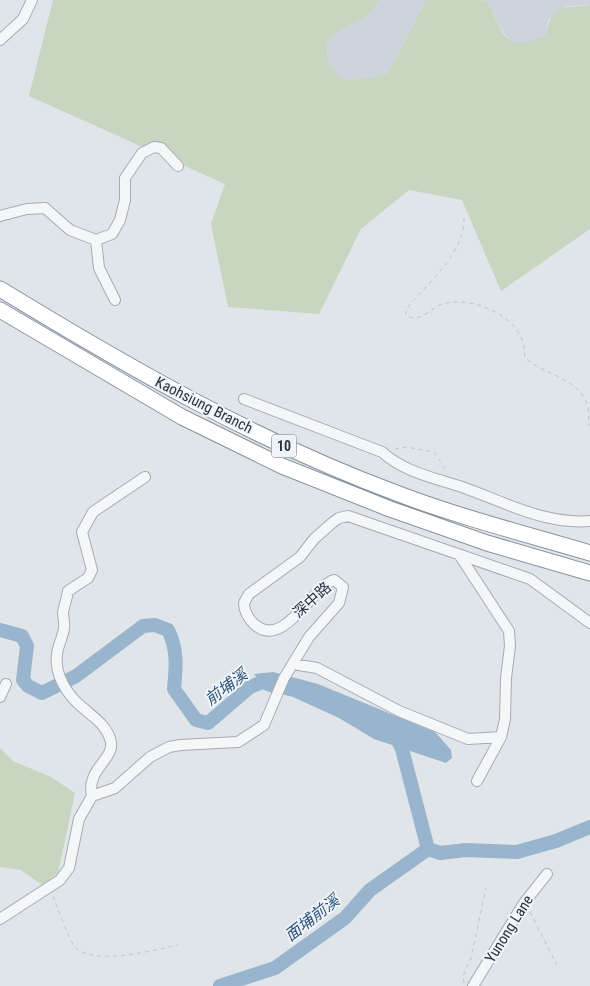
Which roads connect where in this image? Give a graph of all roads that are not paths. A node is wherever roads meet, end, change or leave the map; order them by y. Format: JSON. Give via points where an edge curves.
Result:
{"nodes":[{"id":1,"x":32,"y":0,"type":"edge"},
{"id":2,"x":0,"y":40,"type":"edge"},
{"id":3,"x":178,"y":166,"type":"dead end"},
{"id":4,"x":0,"y":216,"type":"edge"},
{"id":5,"x":96,"y":240,"type":"junction"},
{"id":6,"x":0,"y":289,"type":"edge"},
{"id":7,"x":115,"y":300,"type":"dead end"},
{"id":8,"x":0,"y":310,"type":"edge"},
{"id":9,"x":244,"y":399,"type":"dead end"},
{"id":10,"x":145,"y":477,"type":"dead end"},
{"id":11,"x":590,"y":521,"type":"edge"},
{"id":12,"x":590,"y":553,"type":"edge"},
{"id":13,"x":460,"y":556,"type":"junction"},
{"id":14,"x":590,"y":573,"type":"edge"},
{"id":15,"x":590,"y":623,"type":"edge"},
{"id":16,"x":293,"y":664,"type":"junction"},
{"id":17,"x":6,"y":684,"type":"dead end"},
{"id":18,"x":0,"y":697,"type":"edge"},
{"id":19,"x":501,"y":737,"type":"junction"},
{"id":20,"x":477,"y":781,"type":"dead end"},
{"id":21,"x":92,"y":796,"type":"junction"},
{"id":22,"x":546,"y":874,"type":"dead end"},
{"id":23,"x":0,"y":919,"type":"edge"},
{"id":24,"x":473,"y":986,"type":"edge"}],
"edges":[{"from":1,"to":2,"type":"street","via":[[22,19]]},
{"from":3,"to":5,"type":"street","via":[[161,148],[154,147],[142,153],[125,178],[125,200],[120,220],[112,234]]},
{"from":4,"to":5,"type":"street","via":[[44,208],[70,230]]},
{"from":5,"to":7,"type":"street","via":[[100,268]]},
{"from":6,"to":12,"type":"highway","name":"Kaohsiung Branch","number":"10","via":[[186,398],[286,448],[398,494],[491,526]]},
{"from":8,"to":14,"type":"highway","name":"Kaohsiung Branch","number":"10","via":[[182,417],[282,466],[390,509],[488,543]]},
{"from":9,"to":11,"type":"street","via":[[382,452],[393,462],[426,476],[544,517]]},
{"from":10,"to":21,"type":"street","via":[[93,512],[82,532],[92,570],[88,578],[68,591],[63,613],[64,627],[57,656],[58,675],[80,706],[107,730],[111,744],[108,756],[92,778]]},
{"from":13,"to":15,"type":"street","name":"深中路","via":[[530,579]]},
{"from":13,"to":16,"type":"street","name":"深中路","via":[[348,516],[340,518],[314,539],[300,557],[249,594],[244,603],[248,617],[255,625],[270,631],[281,627],[307,606],[329,582],[334,580],[343,587],[339,603],[309,637]]},
{"from":13,"to":19,"type":"street","via":[[508,631],[510,646]]},
{"from":16,"to":19,"type":"street","via":[[317,668],[399,711],[468,739]]},
{"from":16,"to":21,"type":"street","name":"深中路","via":[[264,725],[248,737],[238,742],[169,747],[150,757],[115,788]]},
{"from":17,"to":18,"type":"street"},
{"from":19,"to":20,"type":"street"},
{"from":21,"to":23,"type":"street","via":[[79,819],[69,868],[60,880]]},
{"from":22,"to":24,"type":"street","name":"Yunong Lane","via":[[524,903]]}]}
